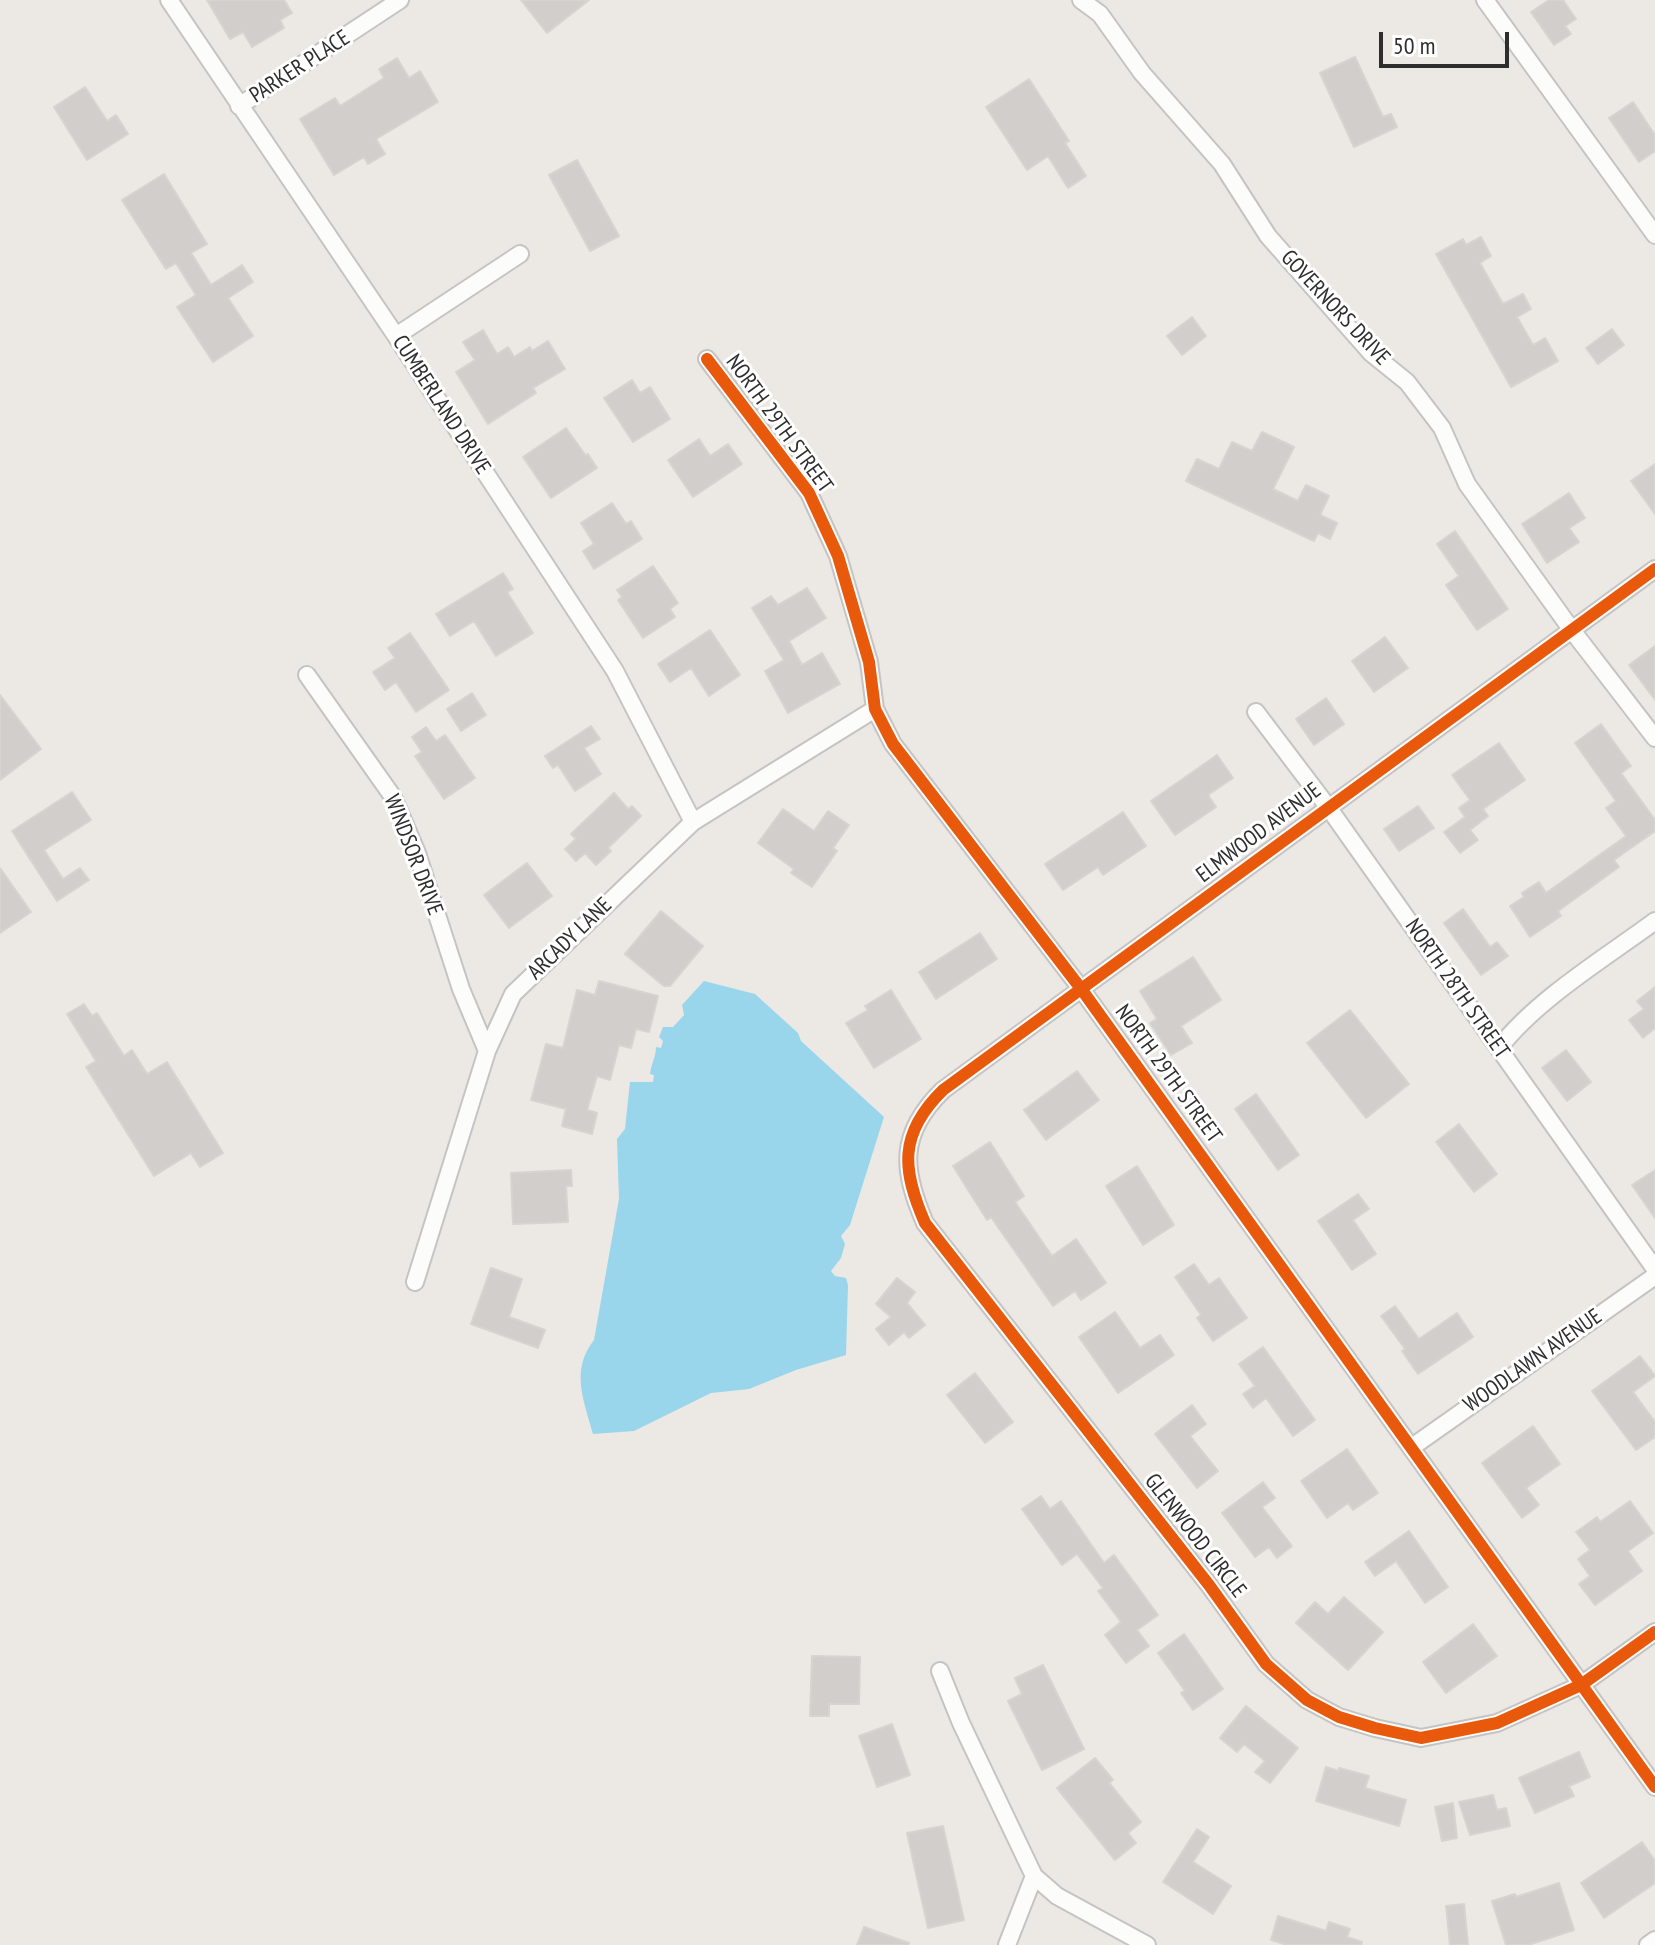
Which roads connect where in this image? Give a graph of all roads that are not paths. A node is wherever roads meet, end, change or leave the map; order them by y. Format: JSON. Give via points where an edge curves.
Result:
{"nodes":[{"id":1,"x":169,"y":0,"type":"edge"},
{"id":2,"x":400,"y":0,"type":"edge"},
{"id":3,"x":1081,"y":0,"type":"edge"},
{"id":4,"x":1485,"y":0,"type":"edge"},
{"id":5,"x":239,"y":106,"type":"junction"},
{"id":6,"x":1653,"y":226,"type":"edge"},
{"id":7,"x":520,"y":254,"type":"dead end"},
{"id":8,"x":396,"y":336,"type":"junction"},
{"id":9,"x":707,"y":359,"type":"dead end"},
{"id":10,"x":1655,"y":569,"type":"edge"},
{"id":11,"x":1571,"y":629,"type":"junction"},
{"id":12,"x":307,"y":675,"type":"dead end"},
{"id":13,"x":875,"y":709,"type":"junction"},
{"id":14,"x":1256,"y":712,"type":"dead end"},
{"id":15,"x":1655,"y":738,"type":"edge"},
{"id":16,"x":1328,"y":807,"type":"junction"},
{"id":17,"x":693,"y":822,"type":"junction"},
{"id":18,"x":1655,"y":921,"type":"edge"},
{"id":19,"x":1082,"y":990,"type":"junction"},
{"id":20,"x":1499,"y":1048,"type":"junction"},
{"id":21,"x":487,"y":1051,"type":"junction"},
{"id":22,"x":909,"y":1149,"type":"joint"},
{"id":23,"x":1655,"y":1269,"type":"edge"},
{"id":24,"x":1655,"y":1276,"type":"edge"},
{"id":25,"x":415,"y":1282,"type":"dead end"},
{"id":26,"x":1412,"y":1447,"type":"junction"},
{"id":27,"x":1655,"y":1632,"type":"edge"},
{"id":28,"x":940,"y":1671,"type":"dead end"},
{"id":29,"x":1581,"y":1685,"type":"junction"},
{"id":30,"x":1655,"y":1787,"type":"edge"},
{"id":31,"x":1034,"y":1876,"type":"junction"},
{"id":32,"x":1655,"y":1940,"type":"edge"},
{"id":33,"x":1007,"y":1945,"type":"edge"},
{"id":34,"x":1147,"y":1945,"type":"edge"},
{"id":35,"x":1648,"y":1945,"type":"edge"}],
"edges":[{"from":1,"to":5,"type":"street","name":"CUMBERLAND DRIVE"},
{"from":2,"to":5,"type":"street","name":"PARKER PLACE"},
{"from":3,"to":11,"type":"street","name":"GOVERNORS DRIVE","via":[[1100,14],[1142,73],[1222,164],[1268,236],[1371,353],[1407,382],[1442,428],[1467,484]]},
{"from":4,"to":6,"type":"street"},
{"from":5,"to":8,"type":"street","name":"CUMBERLAND DRIVE"},
{"from":7,"to":8,"type":"street"},
{"from":8,"to":17,"type":"street","name":"CUMBERLAND DRIVE","via":[[615,671]]},
{"from":9,"to":13,"type":"street","name":"NORTH 29TH STREET","via":[[809,493],[838,556],[869,662]]},
{"from":10,"to":11,"type":"street","name":"ELMWOOD AVENUE"},
{"from":11,"to":15,"type":"street","name":"GOVERNORS DRIVE"},
{"from":11,"to":16,"type":"street","name":"ELMWOOD AVENUE"},
{"from":12,"to":21,"type":"street","name":"WINDSOR DRIVE","via":[[393,797]]},
{"from":13,"to":17,"type":"street","name":"ARCADY LANE"},
{"from":13,"to":19,"type":"street","name":"NORTH 29TH STREET","via":[[893,744]]},
{"from":14,"to":16,"type":"street","name":"NORTH 28TH STREET"},
{"from":16,"to":19,"type":"street","name":"ELMWOOD AVENUE"},
{"from":16,"to":20,"type":"street","name":"NORTH 28TH STREET"},
{"from":17,"to":21,"type":"street","name":"ARCADY LANE","via":[[513,994]]},
{"from":18,"to":20,"type":"street","via":[[1537,1009]]},
{"from":19,"to":22,"type":"street","name":"ELMWOOD AVENUE","via":[[943,1090],[927,1105]]},
{"from":19,"to":26,"type":"street","name":"NORTH 29TH STREET"},
{"from":20,"to":23,"type":"street","name":"NORTH 28TH STREET"},
{"from":21,"to":25,"type":"street","name":"ARCADY LANE"},
{"from":22,"to":29,"type":"street","name":"GLENWOOD CIRCLE","via":[[911,1191],[925,1223],[1266,1664],[1307,1700],[1339,1717],[1421,1738],[1497,1723]]},
{"from":24,"to":26,"type":"street","name":"WOODLAWN AVENUE"},
{"from":26,"to":29,"type":"street","name":"NORTH 29TH STREET"},
{"from":27,"to":29,"type":"street","name":"GLENWOOD CIRCLE"},
{"from":28,"to":31,"type":"street"},
{"from":29,"to":30,"type":"street","name":"NORTH 29TH STREET"},
{"from":31,"to":33,"type":"street"},
{"from":31,"to":34,"type":"street","via":[[1057,1896]]},
{"from":32,"to":35,"type":"street"}]}
